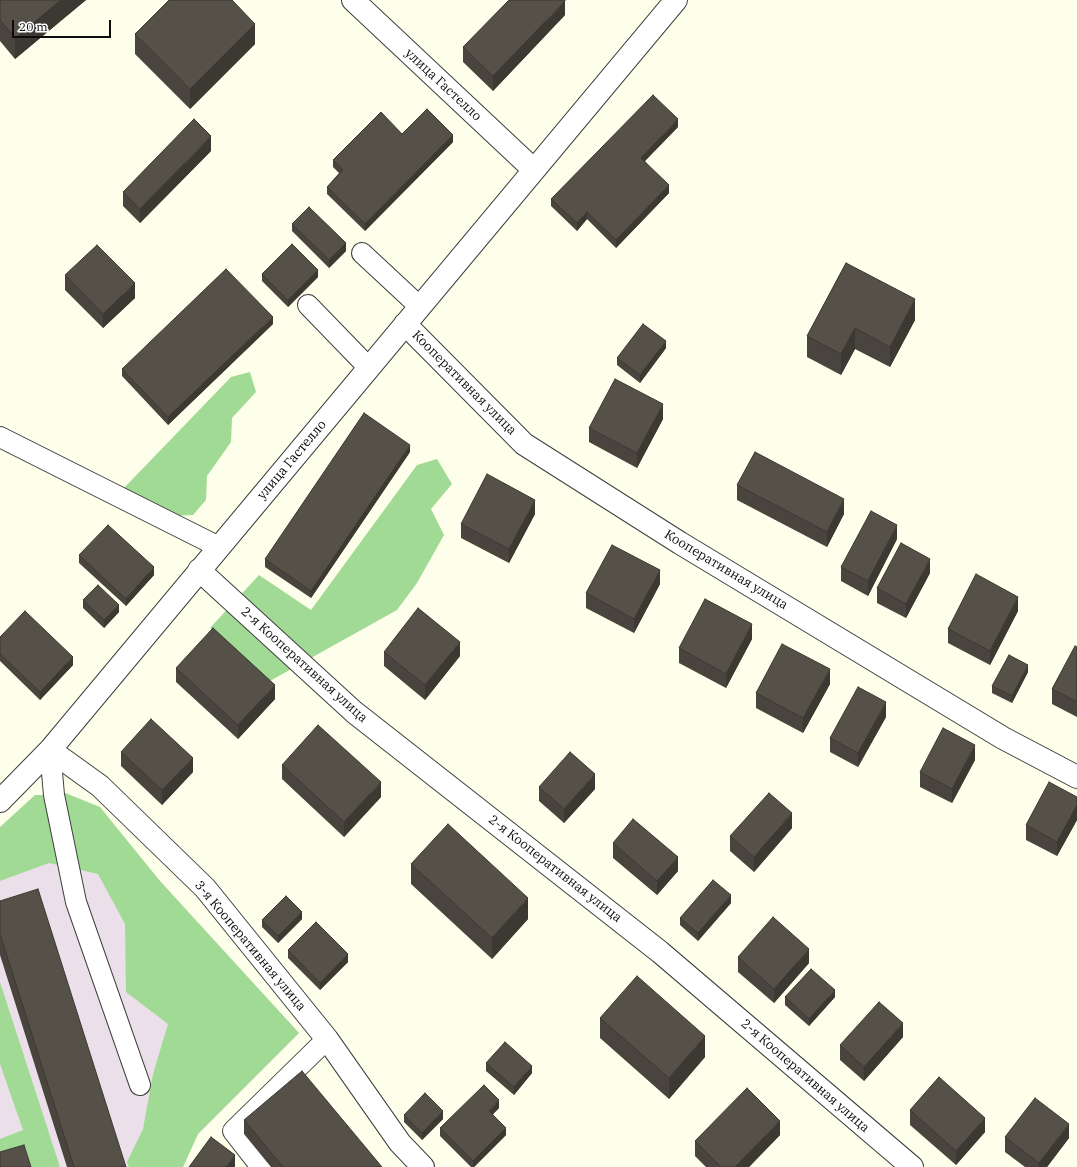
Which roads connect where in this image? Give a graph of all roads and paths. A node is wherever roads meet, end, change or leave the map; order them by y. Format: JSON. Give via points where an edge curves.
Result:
{"nodes":[{"id":1,"x":353,"y":0,"type":"edge"},
{"id":2,"x":676,"y":0,"type":"edge"},
{"id":3,"x":534,"y":170,"type":"junction"},
{"id":4,"x":362,"y":253,"type":"dead end"},
{"id":5,"x":308,"y":305,"type":"dead end"},
{"id":6,"x":420,"y":307,"type":"junction"},
{"id":7,"x":405,"y":324,"type":"junction"},
{"id":8,"x":370,"y":368,"type":"junction"},
{"id":9,"x":0,"y":437,"type":"edge"},
{"id":10,"x":219,"y":547,"type":"junction"},
{"id":11,"x":199,"y":570,"type":"junction"},
{"id":12,"x":50,"y":750,"type":"junction"},
{"id":13,"x":1077,"y":777,"type":"edge"},
{"id":14,"x":0,"y":801,"type":"edge"},
{"id":15,"x":327,"y":1039,"type":"junction"},
{"id":16,"x":140,"y":1086,"type":"dead end"},
{"id":17,"x":261,"y":1167,"type":"edge"},
{"id":18,"x":423,"y":1167,"type":"edge"},
{"id":19,"x":912,"y":1167,"type":"edge"}],
"edges":[{"from":1,"to":3,"type":"street","name":"улица Гастелло"},
{"from":2,"to":3,"type":"street","name":"улица Гастелло"},
{"from":3,"to":6,"type":"street","name":"улица Гастелло"},
{"from":4,"to":6,"type":"lane"},
{"from":5,"to":8,"type":"lane"},
{"from":6,"to":7,"type":"street","name":"улица Гастелло"},
{"from":7,"to":8,"type":"street","name":"улица Гастелло"},
{"from":7,"to":13,"type":"street","name":"Кооперативная улица","via":[[524,444],[687,547],[1003,738]]},
{"from":8,"to":10,"type":"street","name":"улица Гастелло"},
{"from":9,"to":10,"type":"lane"},
{"from":10,"to":11,"type":"street","name":"улица Гастелло"},
{"from":11,"to":12,"type":"street","name":"улица Гастелло"},
{"from":11,"to":19,"type":"street","name":"2-я Кооперативная улица","via":[[354,712],[660,952]]},
{"from":12,"to":14,"type":"street","name":"улица Гастелло"},
{"from":12,"to":15,"type":"street","name":"3-я Кооперативная улица","via":[[100,786],[205,888]]},
{"from":12,"to":16,"type":"lane","via":[[54,795],[76,902]]},
{"from":15,"to":17,"type":"lane","via":[[233,1131]]},
{"from":15,"to":18,"type":"street","name":"3-я Кооперативная улица","via":[[400,1142]]}]}
